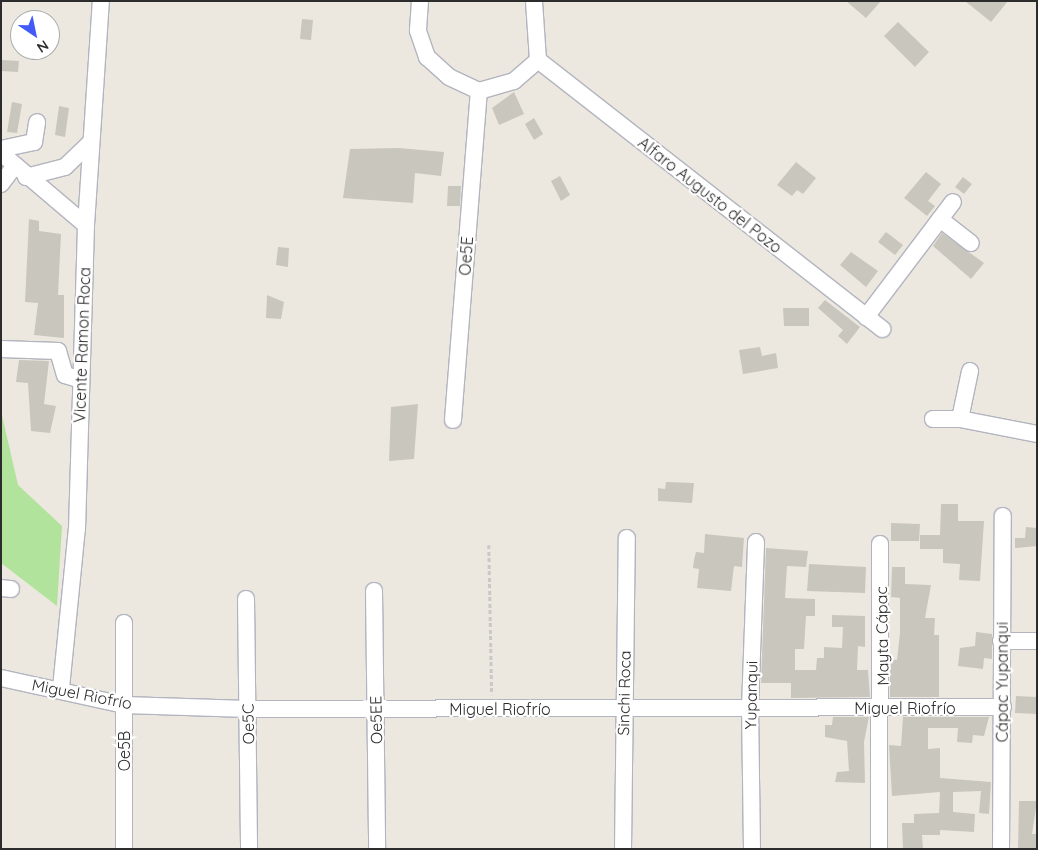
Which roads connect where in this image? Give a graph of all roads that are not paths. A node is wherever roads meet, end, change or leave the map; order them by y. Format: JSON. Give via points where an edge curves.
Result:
{"nodes":[{"id":1,"x":101,"y":1,"type":"edge"},
{"id":2,"x":420,"y":1,"type":"edge"},
{"id":3,"x":534,"y":1,"type":"edge"},
{"id":4,"x":538,"y":60,"type":"junction"},
{"id":5,"x":479,"y":91,"type":"junction"},
{"id":6,"x":37,"y":122,"type":"dead end"},
{"id":7,"x":91,"y":142,"type":"junction"},
{"id":8,"x":1,"y":149,"type":"edge"},
{"id":9,"x":1,"y":153,"type":"edge"},
{"id":10,"x":20,"y":172,"type":"junction"},
{"id":11,"x":1,"y":184,"type":"edge"},
{"id":12,"x":953,"y":202,"type":"dead end"},
{"id":13,"x":940,"y":219,"type":"junction"},
{"id":14,"x":86,"y":225,"type":"junction"},
{"id":15,"x":970,"y":243,"type":"dead end"},
{"id":16,"x":866,"y":317,"type":"junction"},
{"id":17,"x":882,"y":329,"type":"dead end"},
{"id":18,"x":1,"y":348,"type":"edge"},
{"id":19,"x":970,"y":371,"type":"dead end"},
{"id":20,"x":81,"y":380,"type":"junction"},
{"id":21,"x":933,"y":419,"type":"dead end"},
{"id":22,"x":960,"y":419,"type":"junction"},
{"id":23,"x":453,"y":420,"type":"dead end"},
{"id":24,"x":1037,"y":434,"type":"edge"},
{"id":25,"x":1003,"y":516,"type":"dead end"},
{"id":26,"x":627,"y":538,"type":"dead end"},
{"id":27,"x":756,"y":542,"type":"dead end"},
{"id":28,"x":880,"y":544,"type":"dead end"},
{"id":29,"x":374,"y":591,"type":"dead end"},
{"id":30,"x":246,"y":599,"type":"dead end"},
{"id":31,"x":124,"y":623,"type":"dead end"},
{"id":32,"x":1000,"y":641,"type":"junction"},
{"id":33,"x":1037,"y":641,"type":"edge"},
{"id":34,"x":1,"y":678,"type":"edge"},
{"id":35,"x":61,"y":688,"type":"junction"},
{"id":36,"x":124,"y":705,"type":"junction"},
{"id":37,"x":1003,"y":707,"type":"junction"},
{"id":38,"x":624,"y":708,"type":"junction"},
{"id":39,"x":750,"y":708,"type":"junction"},
{"id":40,"x":883,"y":708,"type":"junction"},
{"id":41,"x":248,"y":709,"type":"junction"},
{"id":42,"x":376,"y":709,"type":"junction"},
{"id":43,"x":124,"y":849,"type":"edge"},
{"id":44,"x":249,"y":849,"type":"edge"},
{"id":45,"x":377,"y":849,"type":"edge"},
{"id":46,"x":623,"y":849,"type":"edge"},
{"id":47,"x":752,"y":849,"type":"edge"},
{"id":48,"x":879,"y":849,"type":"edge"},
{"id":49,"x":1001,"y":849,"type":"edge"}],
"edges":[{"from":1,"to":7,"type":"street","name":"Vicente Ramon Roca"},
{"from":2,"to":5,"type":"street","via":[[418,31],[427,57],[449,77]]},
{"from":3,"to":4,"type":"street"},
{"from":4,"to":5,"type":"street","via":[[514,82]]},
{"from":4,"to":16,"type":"street","name":"Alfaro Augusto del Pozo"},
{"from":5,"to":23,"type":"street","name":"Oe5E"},
{"from":6,"to":8,"type":"street","via":[[34,142]]},
{"from":7,"to":10,"type":"street","via":[[65,167]]},
{"from":7,"to":14,"type":"street","name":"Vicente Ramon Roca"},
{"from":9,"to":10,"type":"street"},
{"from":10,"to":11,"type":"street"},
{"from":10,"to":14,"type":"street"},
{"from":12,"to":13,"type":"street"},
{"from":13,"to":15,"type":"street"},
{"from":13,"to":16,"type":"street"},
{"from":14,"to":20,"type":"street","name":"Vicente Ramon Roca"},
{"from":16,"to":17,"type":"street","name":"Alfaro Augusto del Pozo"},
{"from":18,"to":20,"type":"street","via":[[58,351],[65,375]]},
{"from":19,"to":22,"type":"street"},
{"from":20,"to":35,"type":"street","name":"Vicente Ramon Roca","via":[[77,529]]},
{"from":21,"to":22,"type":"street"},
{"from":22,"to":24,"type":"street"},
{"from":25,"to":32,"type":"street","name":"Cápac Yupanqui"},
{"from":26,"to":38,"type":"street","name":"Sinchi Roca"},
{"from":27,"to":39,"type":"street","name":"Yupanqui"},
{"from":28,"to":40,"type":"street","name":"Mayta Cápac"},
{"from":29,"to":42,"type":"street","name":"Oe5EE"},
{"from":30,"to":41,"type":"street","name":"Oe5C"},
{"from":31,"to":36,"type":"street","name":"Oe5B"},
{"from":32,"to":33,"type":"street"},
{"from":32,"to":37,"type":"street","name":"Cápac Yupanqui"},
{"from":34,"to":35,"type":"street","name":"Miguel Riofrío"},
{"from":35,"to":36,"type":"street","name":"Miguel Riofrío"},
{"from":36,"to":41,"type":"street","name":"Miguel Riofrío"},
{"from":36,"to":43,"type":"street","name":"Oe5B"},
{"from":37,"to":40,"type":"street","name":"Miguel Riofrío"},
{"from":37,"to":49,"type":"street","name":"Cápac Yupanqui"},
{"from":38,"to":39,"type":"street","name":"Miguel Riofrío"},
{"from":38,"to":42,"type":"street","name":"Miguel Riofrío"},
{"from":38,"to":46,"type":"street","name":"Sinchi Roca"},
{"from":39,"to":40,"type":"street","name":"Miguel Riofrío"},
{"from":39,"to":47,"type":"street","name":"Yupanqui"},
{"from":40,"to":48,"type":"street","name":"Mayta Cápac"},
{"from":41,"to":42,"type":"street","name":"Miguel Riofrío"},
{"from":41,"to":44,"type":"street","name":"Oe5C"},
{"from":42,"to":45,"type":"street","name":"Oe5EE"}]}
